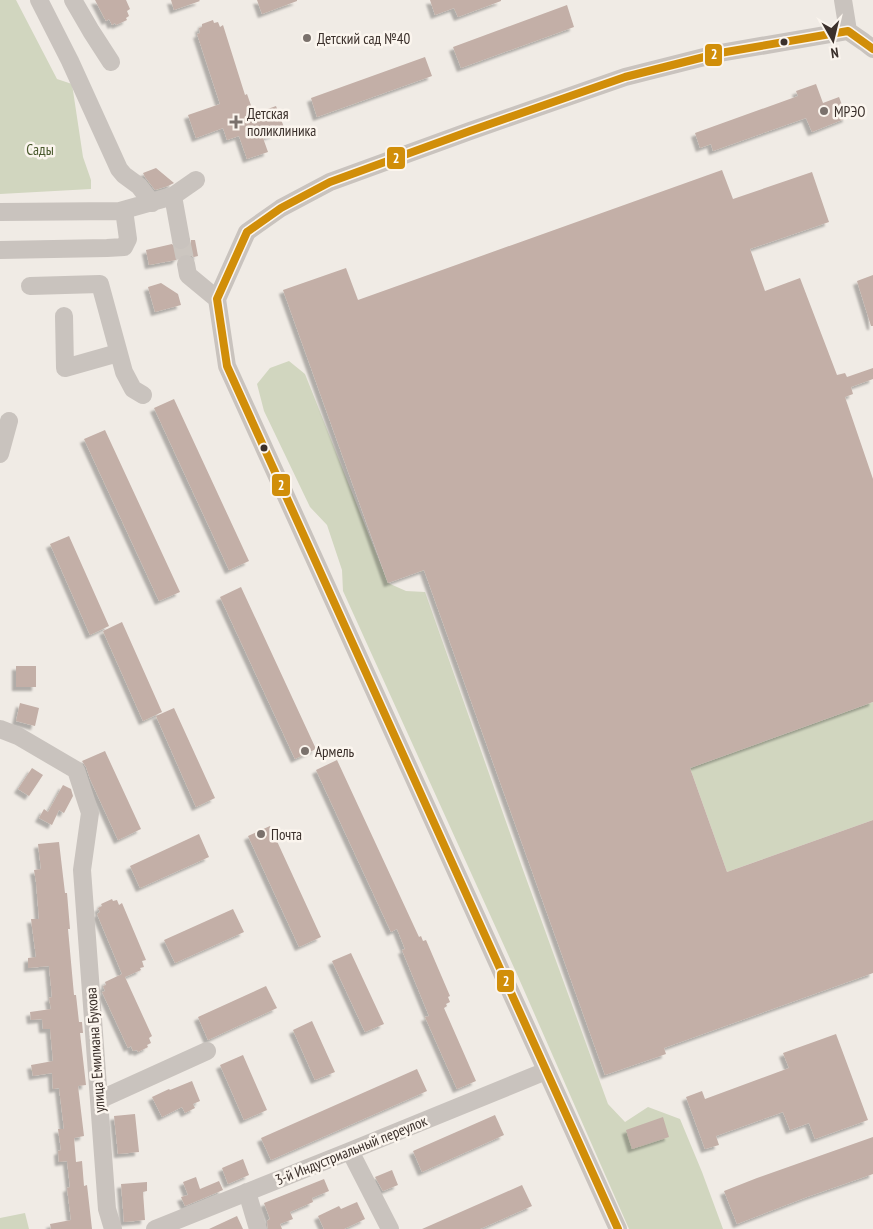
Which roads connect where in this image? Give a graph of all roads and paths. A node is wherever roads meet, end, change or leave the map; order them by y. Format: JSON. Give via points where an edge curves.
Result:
{"nodes":[{"id":1,"x":39,"y":0,"type":"edge"},
{"id":2,"x":73,"y":0,"type":"edge"},
{"id":3,"x":843,"y":0,"type":"edge"},
{"id":4,"x":848,"y":31,"type":"junction"},
{"id":5,"x":873,"y":49,"type":"edge"},
{"id":6,"x":112,"y":62,"type":"dead end"},
{"id":7,"x":196,"y":180,"type":"dead end"},
{"id":8,"x":173,"y":196,"type":"junction"},
{"id":9,"x":152,"y":203,"type":"junction"},
{"id":10,"x":124,"y":210,"type":"junction"},
{"id":11,"x":0,"y":212,"type":"edge"},
{"id":12,"x":181,"y":240,"type":"tunnel mouth"},
{"id":13,"x":0,"y":250,"type":"edge"},
{"id":14,"x":186,"y":264,"type":"tunnel mouth"},
{"id":15,"x":30,"y":286,"type":"dead end"},
{"id":16,"x":217,"y":299,"type":"junction"},
{"id":17,"x":64,"y":316,"type":"dead end"},
{"id":18,"x":118,"y":353,"type":"junction"},
{"id":19,"x":143,"y":395,"type":"dead end"},
{"id":20,"x":9,"y":422,"type":"dead end"},
{"id":21,"x":0,"y":454,"type":"edge"},
{"id":22,"x":0,"y":729,"type":"edge"},
{"id":23,"x":207,"y":1051,"type":"dead end"},
{"id":24,"x":546,"y":1071,"type":"junction"},
{"id":25,"x":99,"y":1100,"type":"junction"},
{"id":26,"x":350,"y":1151,"type":"junction"},
{"id":27,"x":247,"y":1192,"type":"junction"},
{"id":28,"x":113,"y":1229,"type":"edge"},
{"id":29,"x":155,"y":1229,"type":"edge"},
{"id":30,"x":258,"y":1229,"type":"edge"},
{"id":31,"x":390,"y":1229,"type":"edge"},
{"id":32,"x":618,"y":1229,"type":"edge"}],
"edges":[{"from":1,"to":9,"type":"street","via":[[119,170],[139,186]]},
{"from":2,"to":6,"type":"street"},
{"from":3,"to":4,"type":"street"},
{"from":4,"to":5,"type":"street"},
{"from":4,"to":16,"type":"street","via":[[720,53],[625,77],[330,182],[281,208],[247,232]]},
{"from":7,"to":8,"type":"street"},
{"from":8,"to":9,"type":"street"},
{"from":8,"to":12,"type":"street"},
{"from":9,"to":10,"type":"street"},
{"from":10,"to":11,"type":"street"},
{"from":10,"to":13,"type":"street","via":[[128,239],[124,247]]},
{"from":14,"to":16,"type":"street","via":[[188,275]]},
{"from":15,"to":18,"type":"street","via":[[100,284]]},
{"from":16,"to":24,"type":"street","via":[[227,366]]},
{"from":17,"to":18,"type":"street","via":[[65,368]]},
{"from":18,"to":19,"type":"street","via":[[133,389]]},
{"from":20,"to":21,"type":"street"},
{"from":22,"to":25,"type":"street","name":"улица Емилиана Букова","via":[[76,770],[90,813],[82,870]]},
{"from":23,"to":25,"type":"street"},
{"from":24,"to":26,"type":"street","name":"3-й Индустриальный переулок"},
{"from":24,"to":32,"type":"street"},
{"from":25,"to":28,"type":"street","name":"улица Емилиана Букова","via":[[107,1209]]},
{"from":26,"to":27,"type":"street","name":"3-й Индустриальный переулок"},
{"from":26,"to":31,"type":"street"},
{"from":27,"to":29,"type":"street","name":"3-й Индустриальный переулок"},
{"from":27,"to":30,"type":"street"}]}
